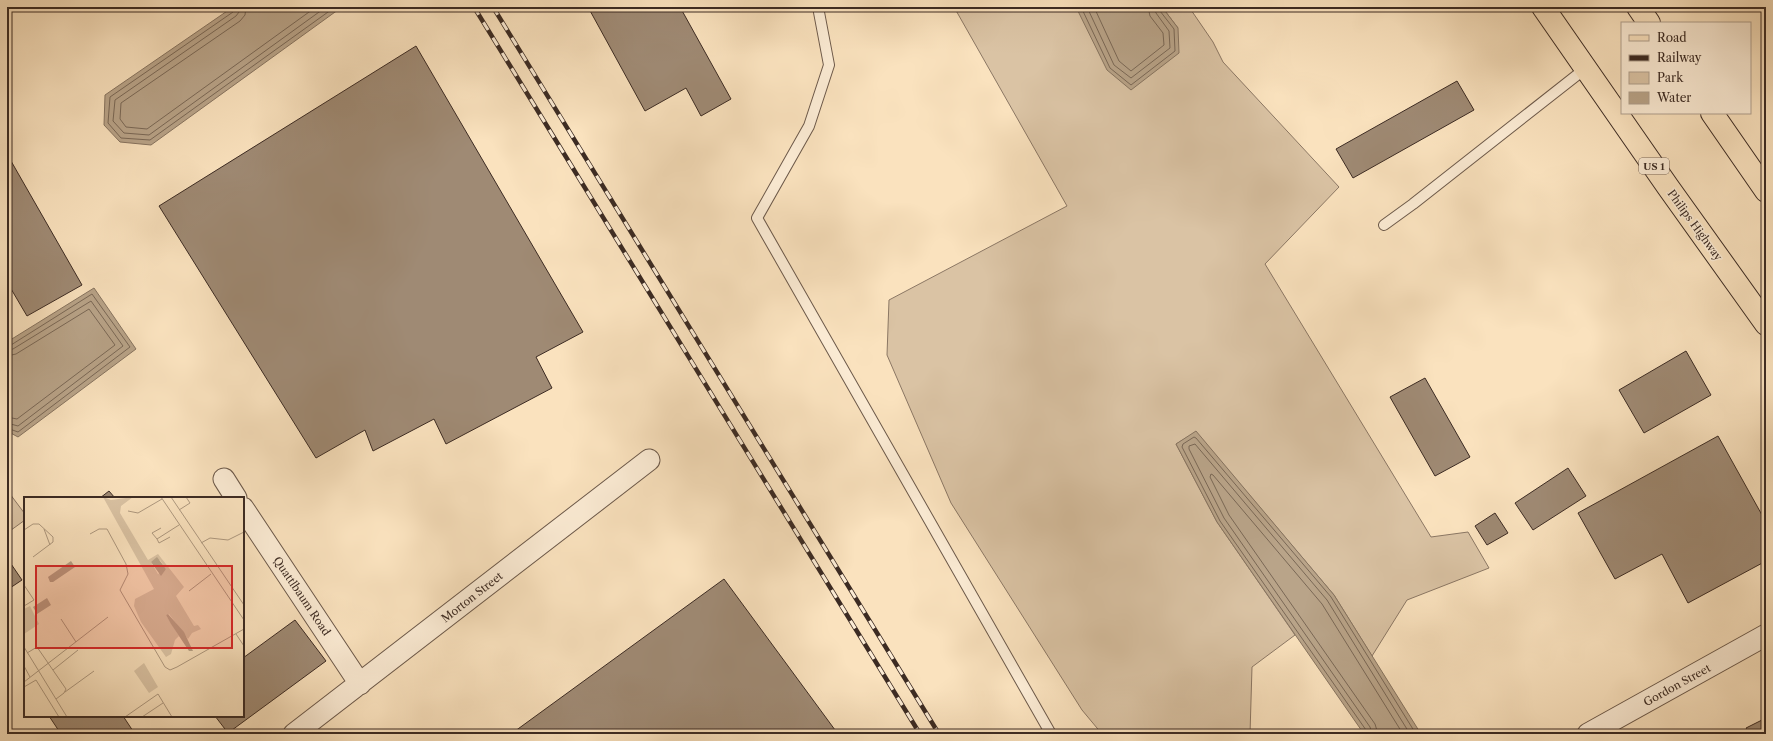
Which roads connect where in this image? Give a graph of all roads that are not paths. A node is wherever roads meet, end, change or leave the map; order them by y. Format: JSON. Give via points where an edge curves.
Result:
{"nodes":[{"id":1,"x":818,"y":7,"type":"edge"},
{"id":2,"x":1543,"y":7,"type":"edge"},
{"id":3,"x":1638,"y":7,"type":"edge"},
{"id":4,"x":1648,"y":22,"type":"edge"},
{"id":5,"x":1586,"y":68,"type":"junction"},
{"id":6,"x":1713,"y":114,"type":"edge"},
{"id":7,"x":1766,"y":191,"type":"edge"},
{"id":8,"x":1384,"y":225,"type":"dead end"},
{"id":9,"x":1766,"y":324,"type":"edge"},
{"id":10,"x":649,"y":460,"type":"dead end"},
{"id":11,"x":224,"y":479,"type":"dead end"},
{"id":12,"x":235,"y":497,"type":"edge"},
{"id":13,"x":244,"y":510,"type":"edge"},
{"id":14,"x":1766,"y":636,"type":"edge"},
{"id":15,"x":360,"y":684,"type":"junction"},
{"id":16,"x":294,"y":734,"type":"edge"},
{"id":17,"x":1051,"y":734,"type":"edge"},
{"id":18,"x":1588,"y":734,"type":"edge"}],
"edges":[{"from":1,"to":17,"type":"lane","via":[[829,65],[809,126],[757,218]]},
{"from":2,"to":5,"type":"main road","name":"Philips Highway","number":"US 1"},
{"from":3,"to":4,"type":"main road"},
{"from":5,"to":8,"type":"lane"},
{"from":5,"to":9,"type":"main road","name":"Philips Highway","number":"US 1"},
{"from":6,"to":7,"type":"main road"},
{"from":10,"to":15,"type":"street","name":"Morton Street"},
{"from":11,"to":12,"type":"street"},
{"from":13,"to":15,"type":"street","name":"Quattlbaum Road"},
{"from":14,"to":18,"type":"street","name":"Gordon Street"},
{"from":15,"to":16,"type":"street","name":"Morton Street"}]}
